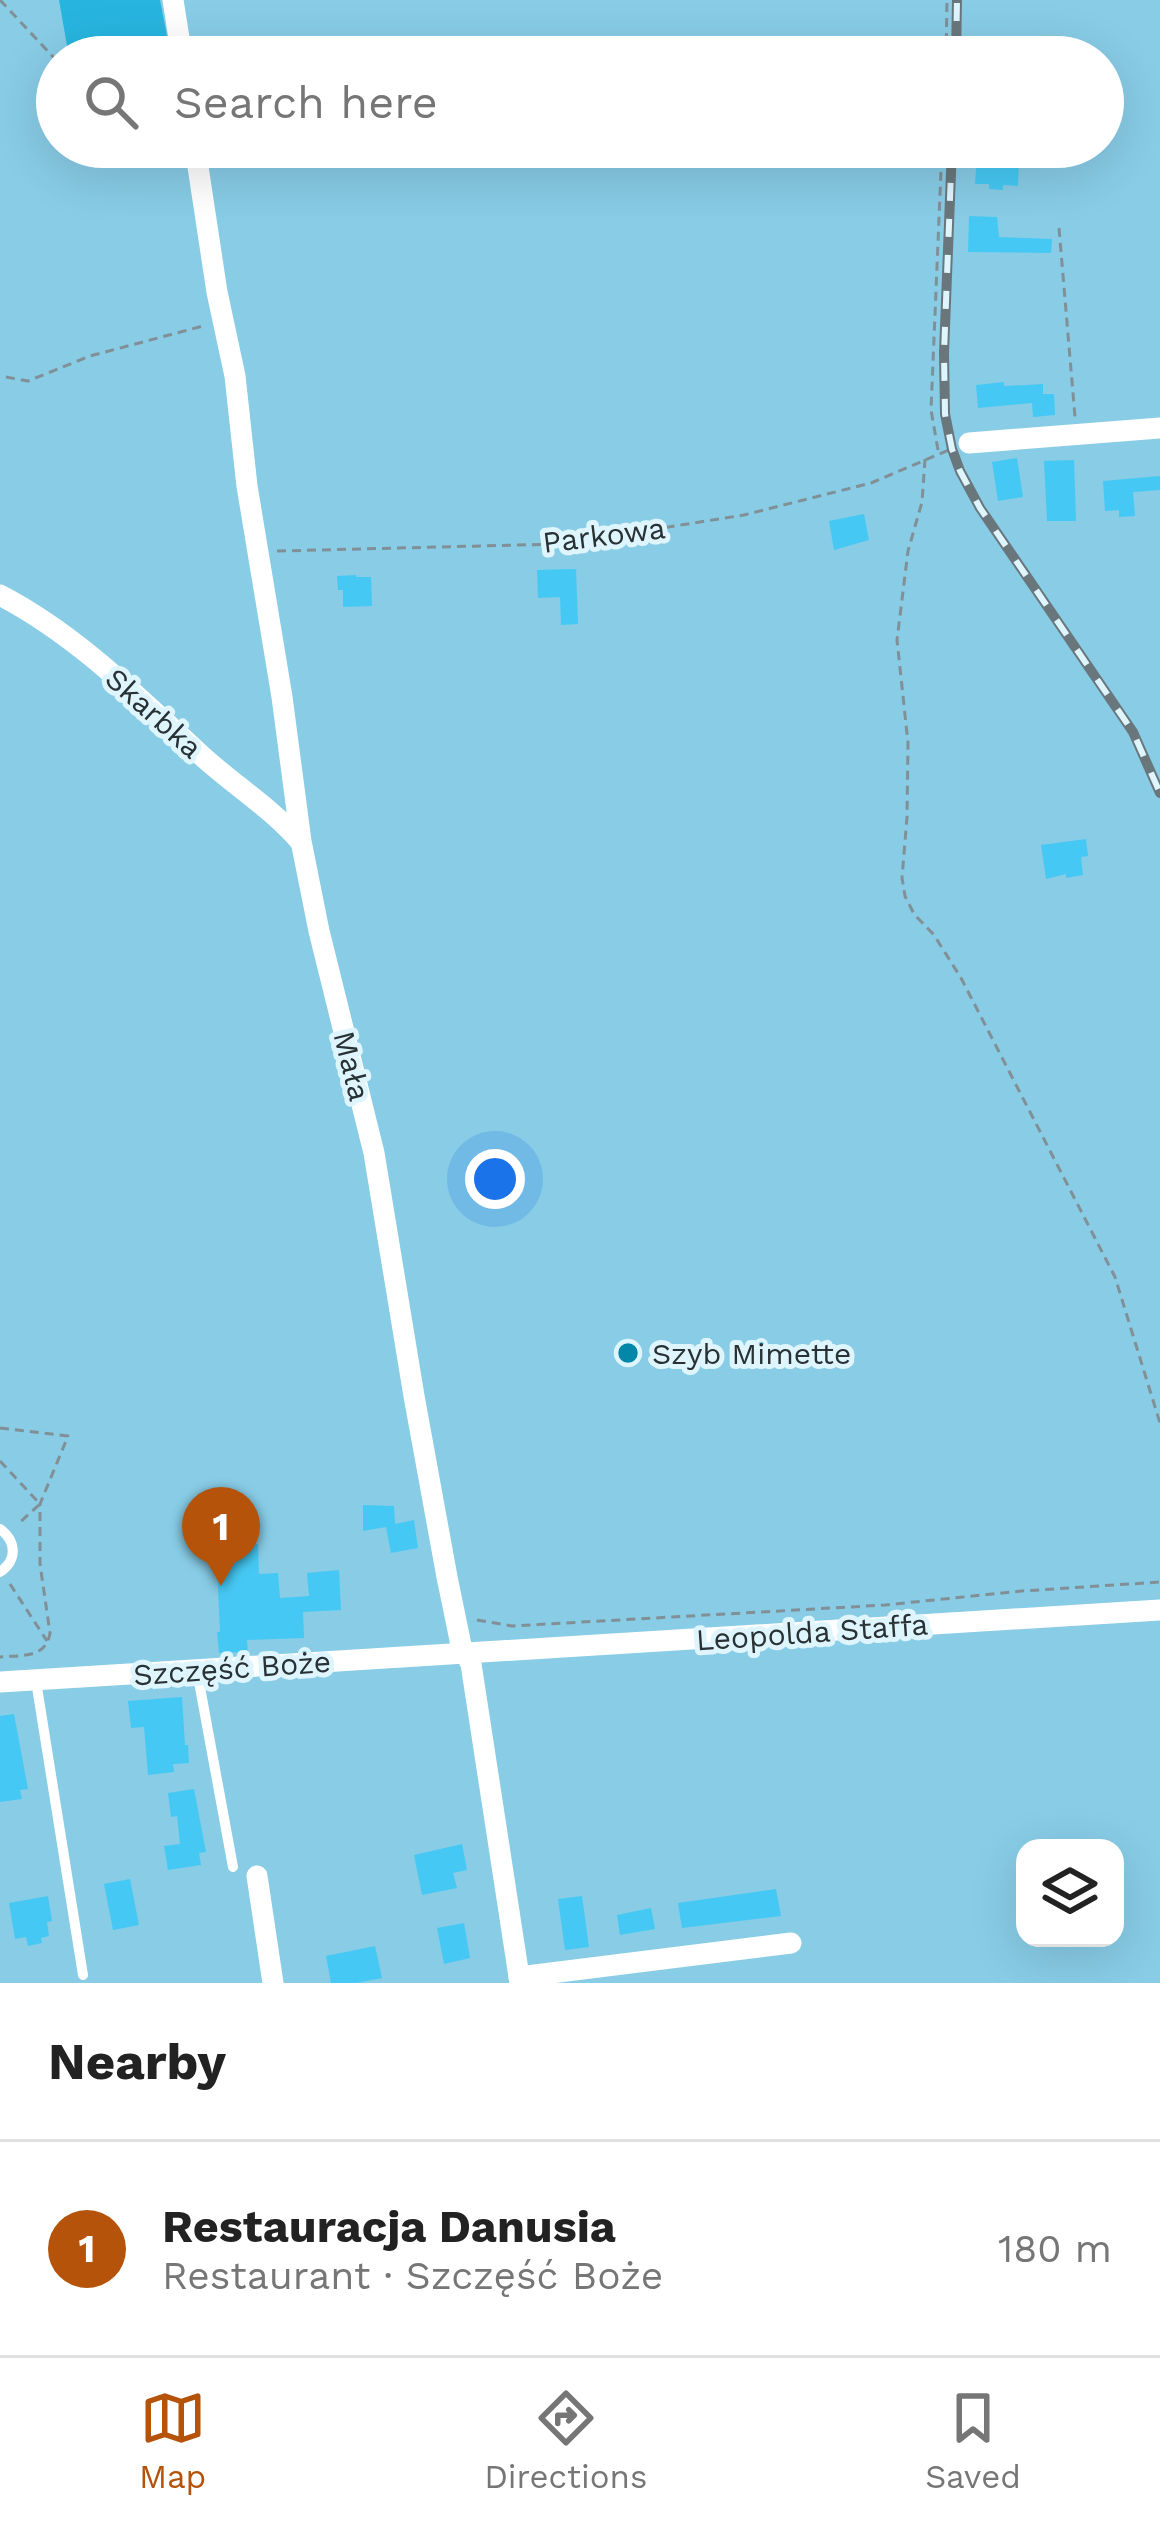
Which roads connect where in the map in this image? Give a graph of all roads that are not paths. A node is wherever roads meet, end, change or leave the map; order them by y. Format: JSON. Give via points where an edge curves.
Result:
{"nodes":[{"id":1,"x":173,"y":0,"type":"edge"},
{"id":2,"x":179,"y":36,"type":"edge"},
{"id":3,"x":198,"y":168,"type":"edge"},
{"id":4,"x":1160,"y":428,"type":"edge"},
{"id":5,"x":968,"y":443,"type":"dead end"},
{"id":6,"x":0,"y":595,"type":"edge"},
{"id":7,"x":301,"y":841,"type":"junction"},
{"id":8,"x":4,"y":1532,"type":"edge"},
{"id":9,"x":1,"y":1571,"type":"edge"},
{"id":10,"x":1160,"y":1610,"type":"edge"},
{"id":11,"x":464,"y":1654,"type":"junction"},
{"id":12,"x":197,"y":1671,"type":"junction"},
{"id":13,"x":0,"y":1682,"type":"edge"},
{"id":14,"x":36,"y":1682,"type":"junction"},
{"id":15,"x":233,"y":1868,"type":"dead end"},
{"id":16,"x":257,"y":1876,"type":"dead end"},
{"id":17,"x":791,"y":1942,"type":"dead end"},
{"id":18,"x":83,"y":1975,"type":"dead end"},
{"id":19,"x":520,"y":1980,"type":"edge"},
{"id":20,"x":273,"y":1983,"type":"edge"}],
"edges":[{"from":1,"to":2,"type":"street"},
{"from":3,"to":7,"type":"street","name":"Mała"},
{"from":4,"to":5,"type":"street"},
{"from":6,"to":7,"type":"street","name":"Skarbka","via":[[133,691]]},
{"from":7,"to":11,"type":"street","name":"Mała","via":[[377,1173]]},
{"from":8,"to":9,"type":"lane","via":[[13,1557]]},
{"from":10,"to":11,"type":"street","name":"Leopolda Staffa"},
{"from":11,"to":12,"type":"street","name":"Szczęść Boże"},
{"from":11,"to":19,"type":"street","name":"Mała"},
{"from":12,"to":14,"type":"street","name":"Szczęść Boże"},
{"from":12,"to":15,"type":"lane"},
{"from":13,"to":14,"type":"street","name":"Szczęść Boże"},
{"from":14,"to":18,"type":"lane"},
{"from":16,"to":20,"type":"street"},
{"from":17,"to":19,"type":"street"}]}
